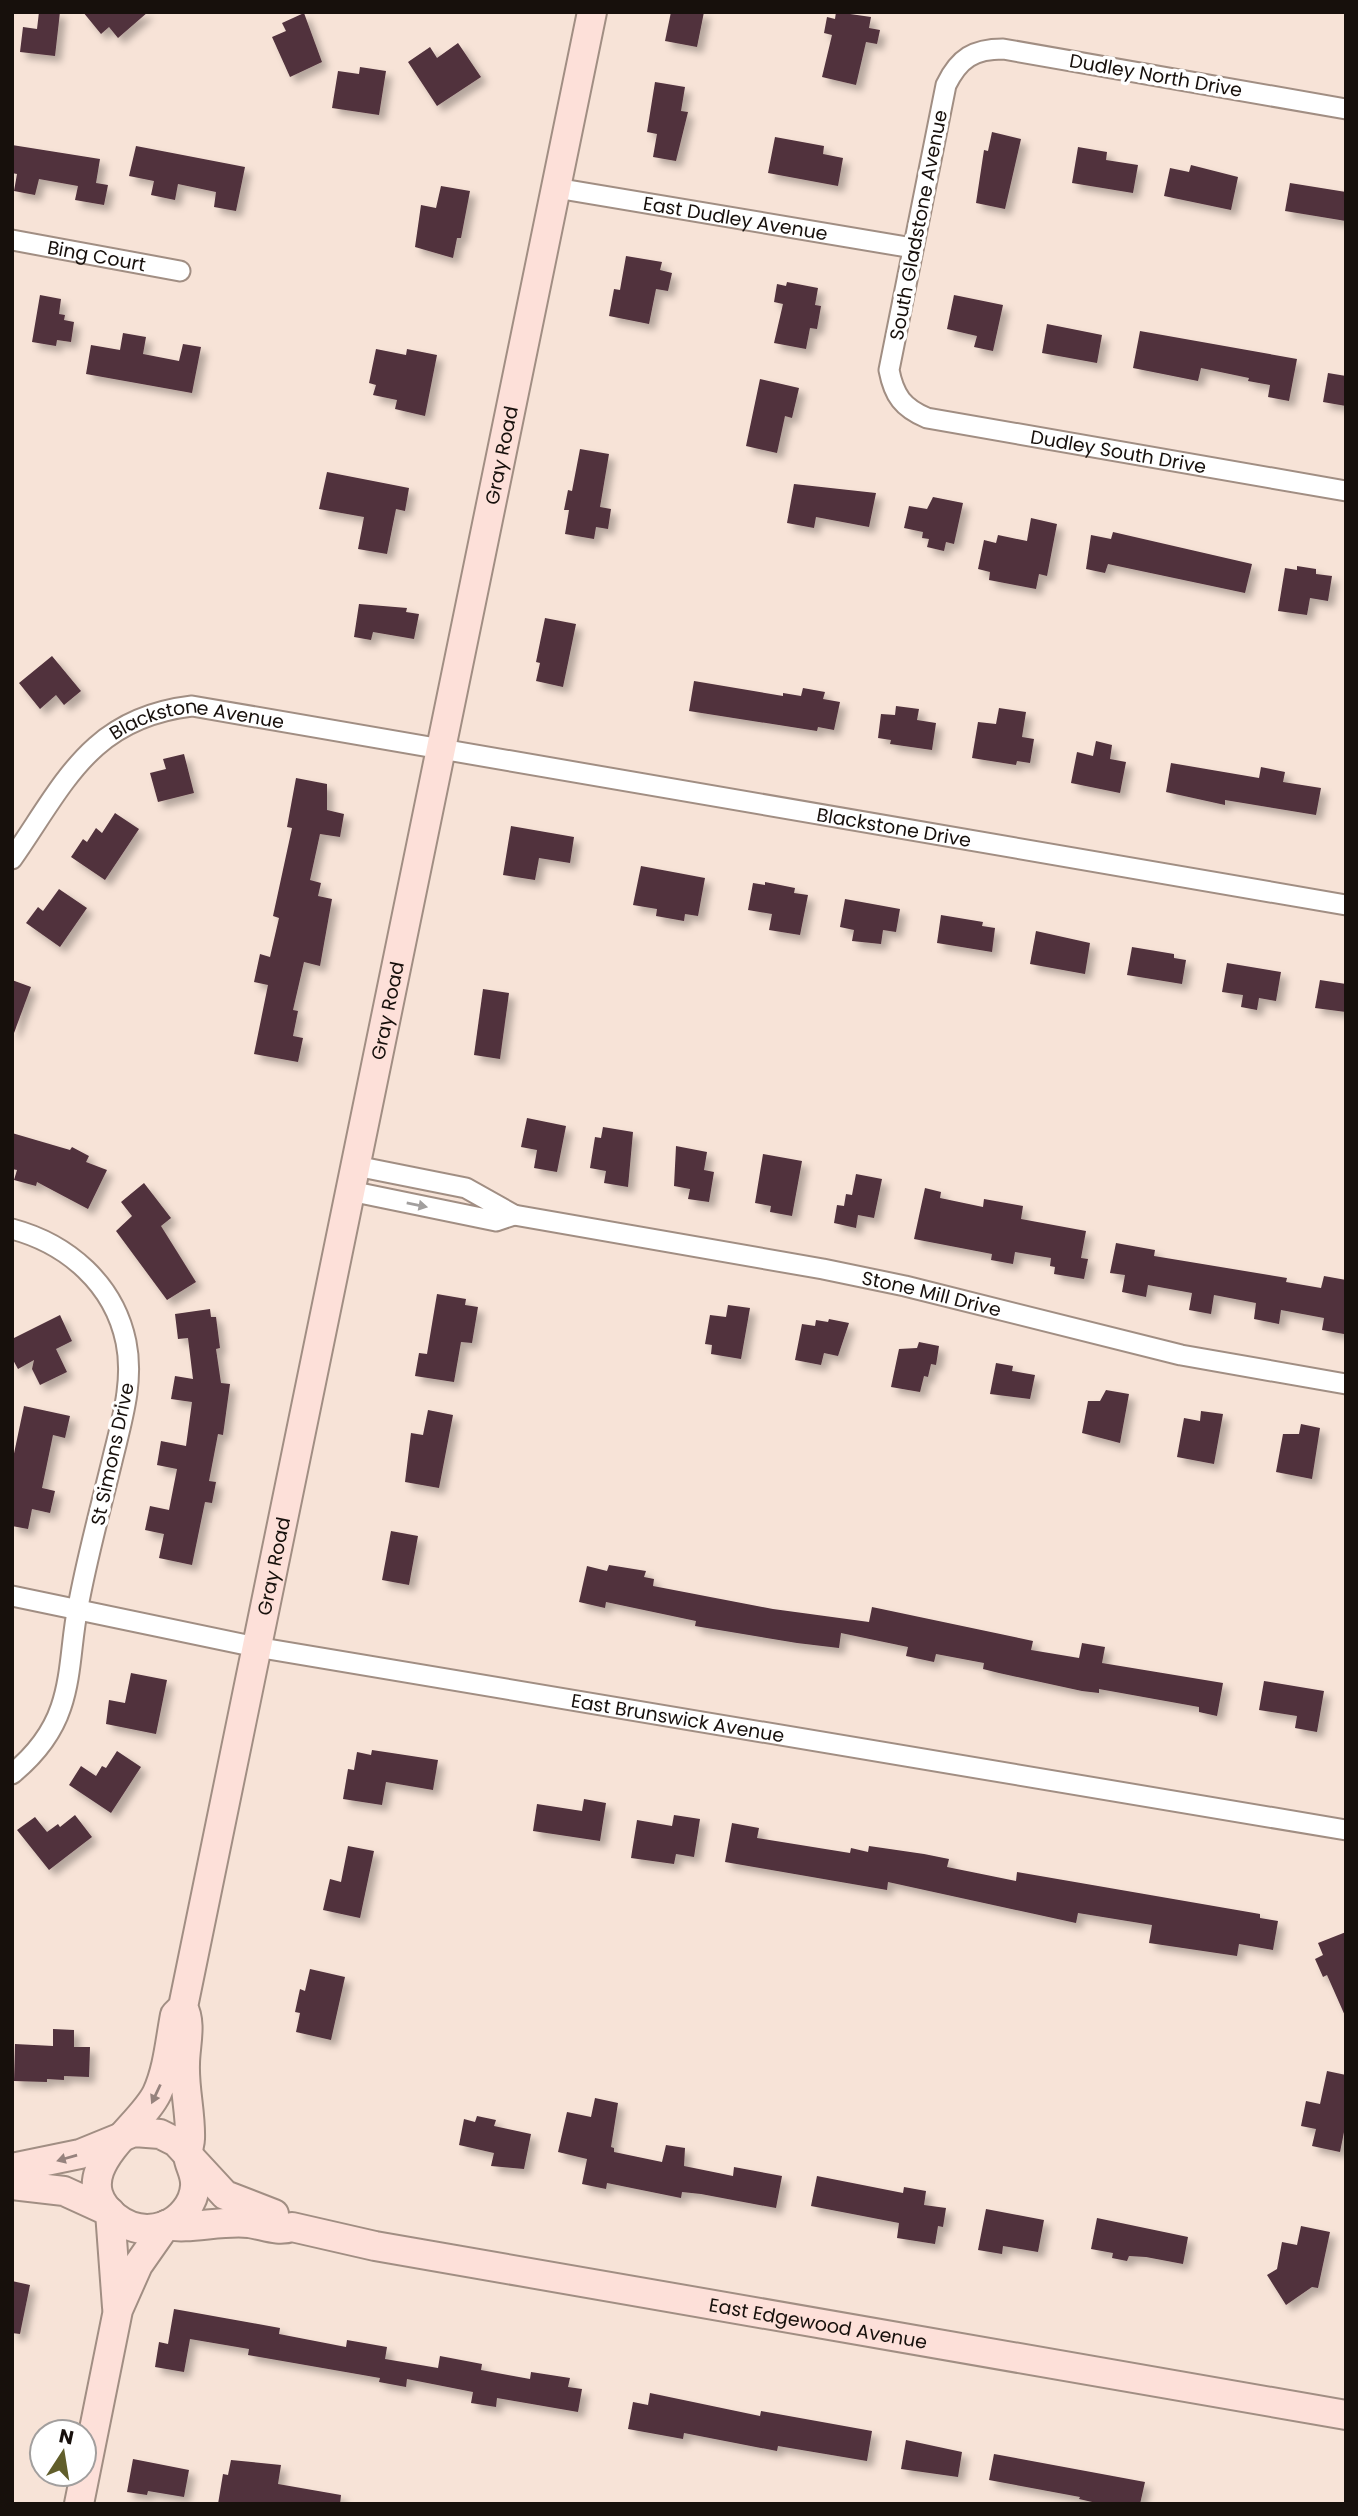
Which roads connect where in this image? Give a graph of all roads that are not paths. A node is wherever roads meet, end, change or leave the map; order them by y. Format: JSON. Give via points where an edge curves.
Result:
{"nodes":[{"id":1,"x":592,"y":12,"type":"edge"},
{"id":2,"x":966,"y":57,"type":"joint"},
{"id":3,"x":1346,"y":109,"type":"edge"},
{"id":4,"x":556,"y":188,"type":"junction"},
{"id":5,"x":12,"y":240,"type":"edge"},
{"id":6,"x":913,"y":248,"type":"junction"},
{"id":7,"x":180,"y":271,"type":"dead end"},
{"id":8,"x":898,"y":398,"type":"joint"},
{"id":9,"x":1346,"y":491,"type":"edge"},
{"id":10,"x":442,"y":747,"type":"junction"},
{"id":11,"x":13,"y":857,"type":"edge"},
{"id":12,"x":1346,"y":905,"type":"edge"},
{"id":13,"x":353,"y":1179,"type":"junction"},
{"id":14,"x":12,"y":1229,"type":"edge"},
{"id":15,"x":1346,"y":1384,"type":"edge"},
{"id":16,"x":12,"y":1595,"type":"edge"},
{"id":17,"x":78,"y":1607,"type":"junction"},
{"id":18,"x":256,"y":1647,"type":"junction"},
{"id":19,"x":12,"y":1774,"type":"edge"},
{"id":20,"x":1346,"y":1830,"type":"edge"},
{"id":21,"x":183,"y":2007,"type":"junction"},
{"id":22,"x":118,"y":2138,"type":"junction"},
{"id":23,"x":188,"y":2154,"type":"junction"},
{"id":24,"x":12,"y":2168,"type":"edge"},
{"id":25,"x":12,"y":2185,"type":"edge"},
{"id":26,"x":110,"y":2212,"type":"junction"},
{"id":27,"x":166,"y":2225,"type":"junction"},
{"id":28,"x":292,"y":2227,"type":"junction"},
{"id":29,"x":118,"y":2310,"type":"junction"},
{"id":30,"x":1346,"y":2415,"type":"edge"},
{"id":31,"x":79,"y":2504,"type":"edge"}],
"edges":[{"from":1,"to":4,"type":"street","name":"Gray Road"},
{"from":2,"to":3,"type":"street","name":"Dudley North Drive","via":[[983,49],[1003,48]]},
{"from":2,"to":6,"type":"street","name":"South Gladstone Avenue","via":[[946,85]]},
{"from":4,"to":6,"type":"street","name":"East Dudley Avenue"},
{"from":4,"to":10,"type":"street","name":"Gray Road"},
{"from":5,"to":7,"type":"street","name":"Bing Court"},
{"from":6,"to":8,"type":"street","name":"South Gladstone Avenue","via":[[889,370]]},
{"from":8,"to":9,"type":"street","name":"Dudley South Drive","via":[[910,411],[927,418]]},
{"from":10,"to":11,"type":"street","name":"Blackstone Avenue","via":[[221,709],[163,710],[110,733],[88,753]]},
{"from":10,"to":12,"type":"street","name":"Blackstone Drive"},
{"from":10,"to":13,"type":"street","name":"Gray Road"},
{"from":13,"to":15,"type":"street","name":"Stone Mill Drive","via":[[466,1188],[514,1215],[823,1269],[1181,1355]]},
{"from":13,"to":18,"type":"street","name":"Gray Road"},
{"from":14,"to":17,"type":"street","name":"St Simons Drive","via":[[51,1242],[90,1272],[108,1296],[126,1342],[126,1402]]},
{"from":16,"to":17,"type":"street","name":"East Brunswick Avenue"},
{"from":17,"to":18,"type":"street","name":"East Brunswick Avenue"},
{"from":17,"to":19,"type":"street","name":"St Simons Drive","via":[[61,1707],[43,1742]]},
{"from":18,"to":20,"type":"street","name":"East Brunswick Avenue"},
{"from":18,"to":21,"type":"street","name":"Gray Road"},
{"from":21,"to":22,"type":"street","name":"Gray Road","one_way":true,"via":[[175,2015],[157,2092],[141,2119]]},
{"from":21,"to":23,"type":"street","name":"Gray Road","via":[[188,2016]]},
{"from":22,"to":23,"type":"street","via":[[134,2132],[160,2134],[176,2141]]},
{"from":22,"to":24,"type":"street","one_way":true,"via":[[55,2161]]},
{"from":22,"to":26,"type":"street","via":[[102,2161],[98,2178],[100,2197]]},
{"from":23,"to":27,"type":"street","via":[[195,2187],[190,2203]]},
{"from":23,"to":28,"type":"street","name":"East Edgewood Avenue","via":[[225,2195],[286,2218]]},
{"from":25,"to":26,"type":"street","via":[[64,2191]]},
{"from":26,"to":27,"type":"street","via":[[136,2228]]},
{"from":26,"to":29,"type":"street"},
{"from":27,"to":28,"type":"street","name":"East Edgewood Avenue","via":[[178,2228],[230,2222],[283,2230]]},
{"from":27,"to":29,"type":"street","via":[[138,2264]]},
{"from":28,"to":30,"type":"street","name":"East Edgewood Avenue","via":[[389,2248]]},
{"from":29,"to":31,"type":"street"}]}
